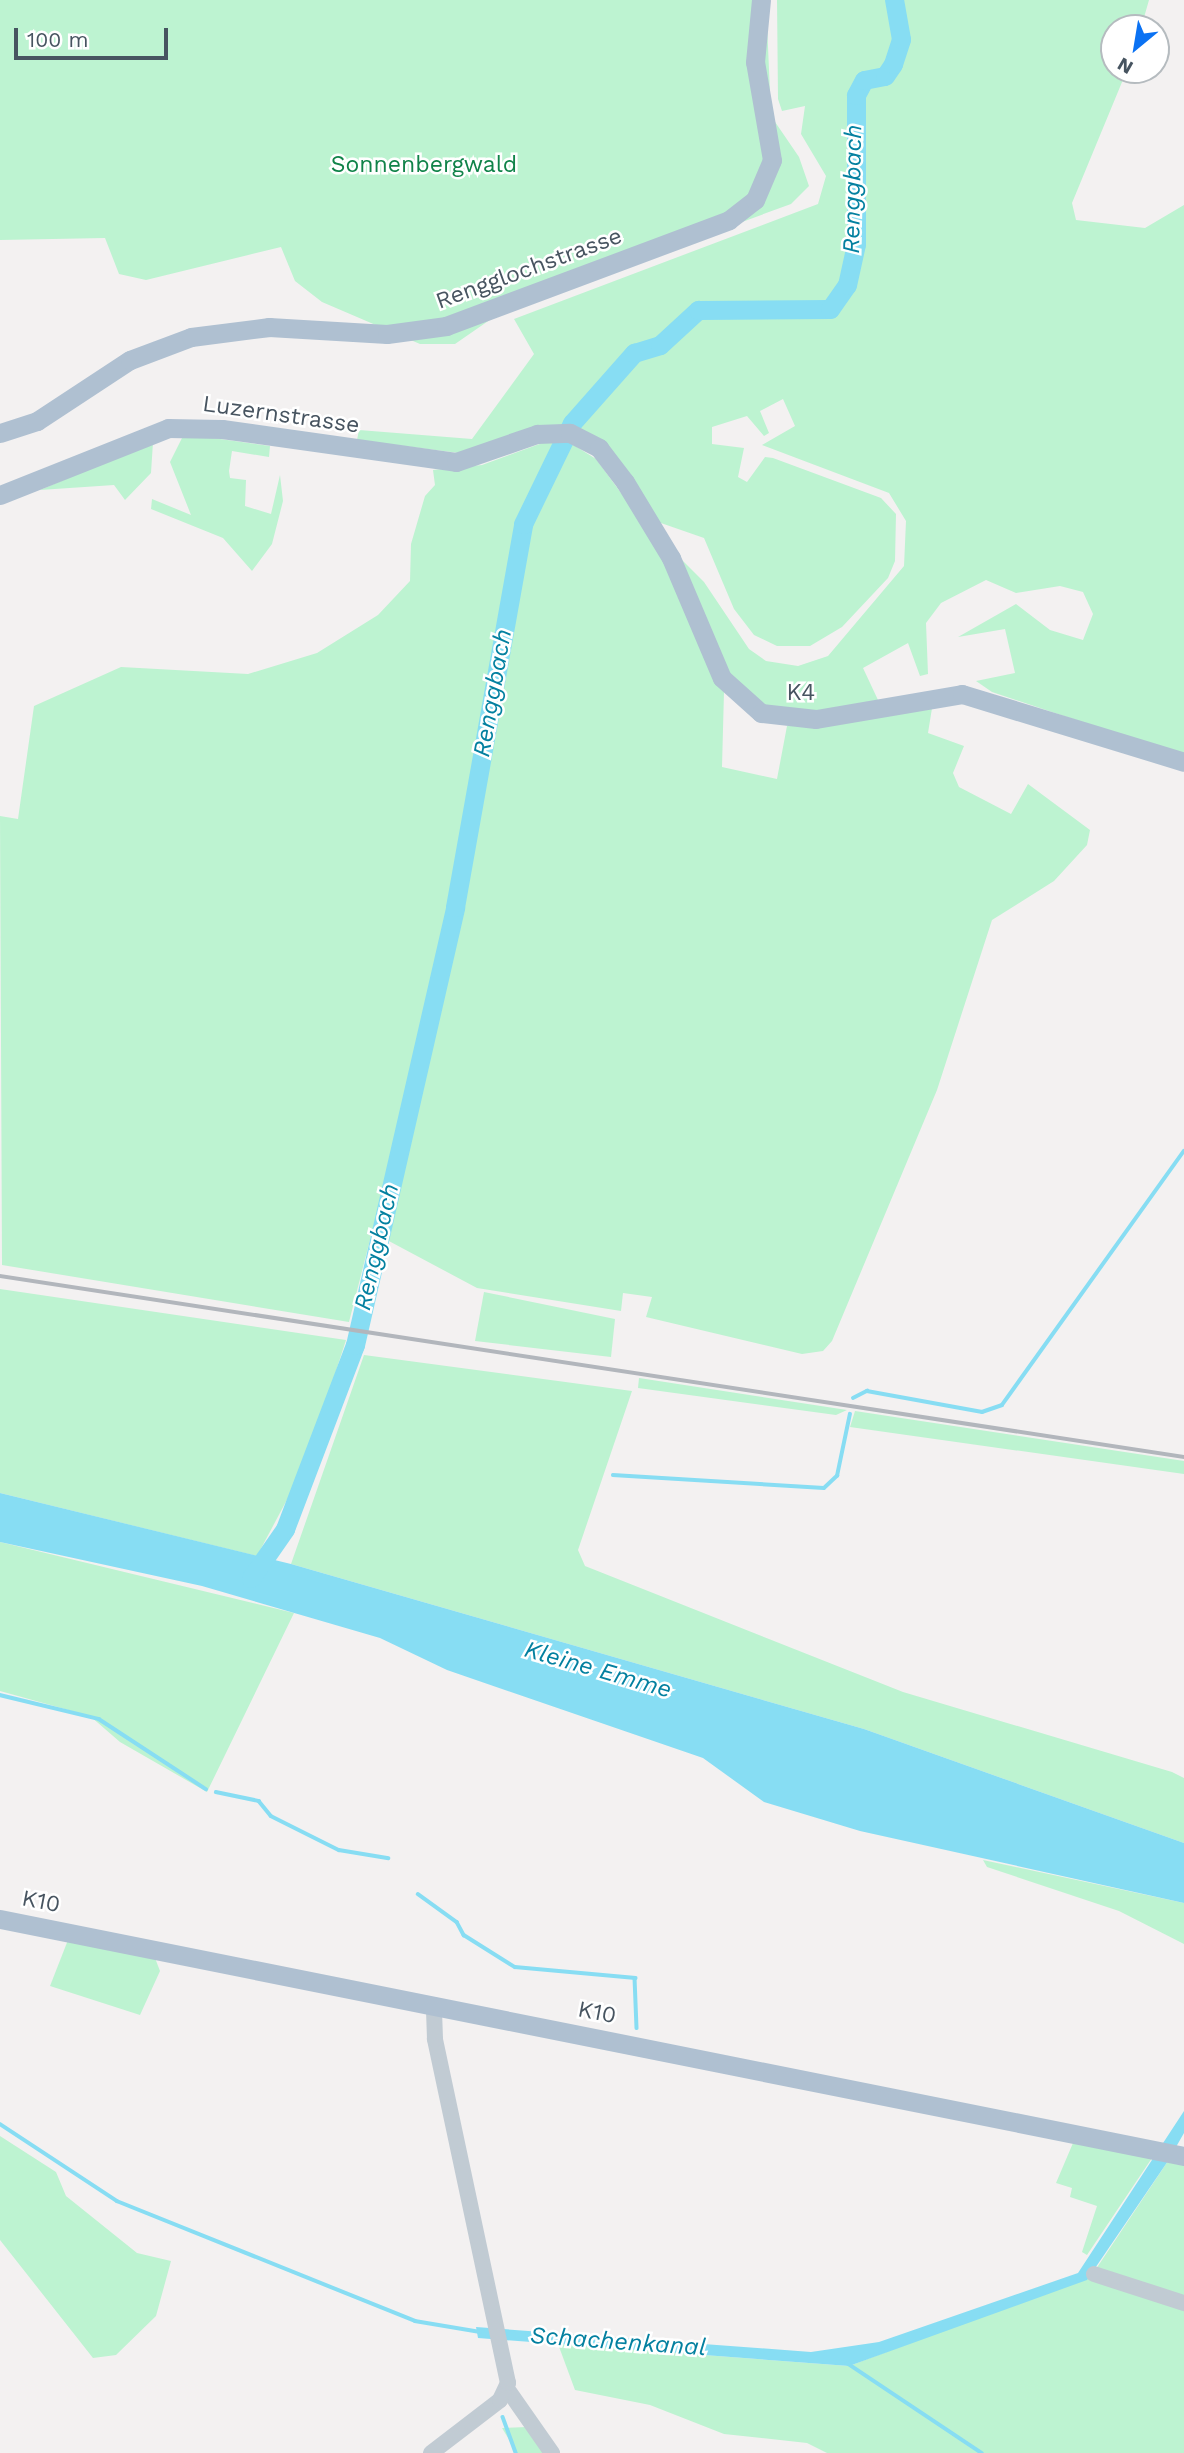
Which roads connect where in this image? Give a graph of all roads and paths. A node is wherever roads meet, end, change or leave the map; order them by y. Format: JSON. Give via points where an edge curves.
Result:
{"nodes":[{"id":1,"x":761,"y":0,"type":"edge"},
{"id":2,"x":563,"y":432,"type":"joint"},
{"id":3,"x":0,"y":433,"type":"edge"},
{"id":4,"x":0,"y":495,"type":"edge"},
{"id":5,"x":1184,"y":762,"type":"edge"},
{"id":6,"x":0,"y":1919,"type":"edge"},
{"id":7,"x":434,"y":2005,"type":"junction"},
{"id":8,"x":1171,"y":2153,"type":"edge"},
{"id":9,"x":1094,"y":2274,"type":"dead end"},
{"id":10,"x":1184,"y":2303,"type":"edge"},
{"id":11,"x":508,"y":2390,"type":"junction"},
{"id":12,"x":431,"y":2453,"type":"edge"},
{"id":13,"x":552,"y":2453,"type":"edge"}],
"edges":[{"from":1,"to":3,"type":"main road","name":"Rengglochstrasse","via":[[754,62],[772,160],[762,190],[729,220],[534,298],[406,333],[269,327],[191,337],[130,360],[37,421]]},
{"from":2,"to":4,"type":"main road","name":"Luzernstrasse","via":[[537,434],[456,462],[222,429],[168,428]]},
{"from":2,"to":5,"type":"main road","name":"K4","via":[[593,443],[662,541],[722,678],[761,713],[816,719],[962,694]]},
{"from":6,"to":7,"type":"main road","name":"K10"},
{"from":7,"to":8,"type":"main road","name":"K10"},
{"from":7,"to":11,"type":"street","via":[[435,2039]]},
{"from":9,"to":10,"type":"street"},
{"from":11,"to":12,"type":"street"},
{"from":11,"to":13,"type":"street"}]}
